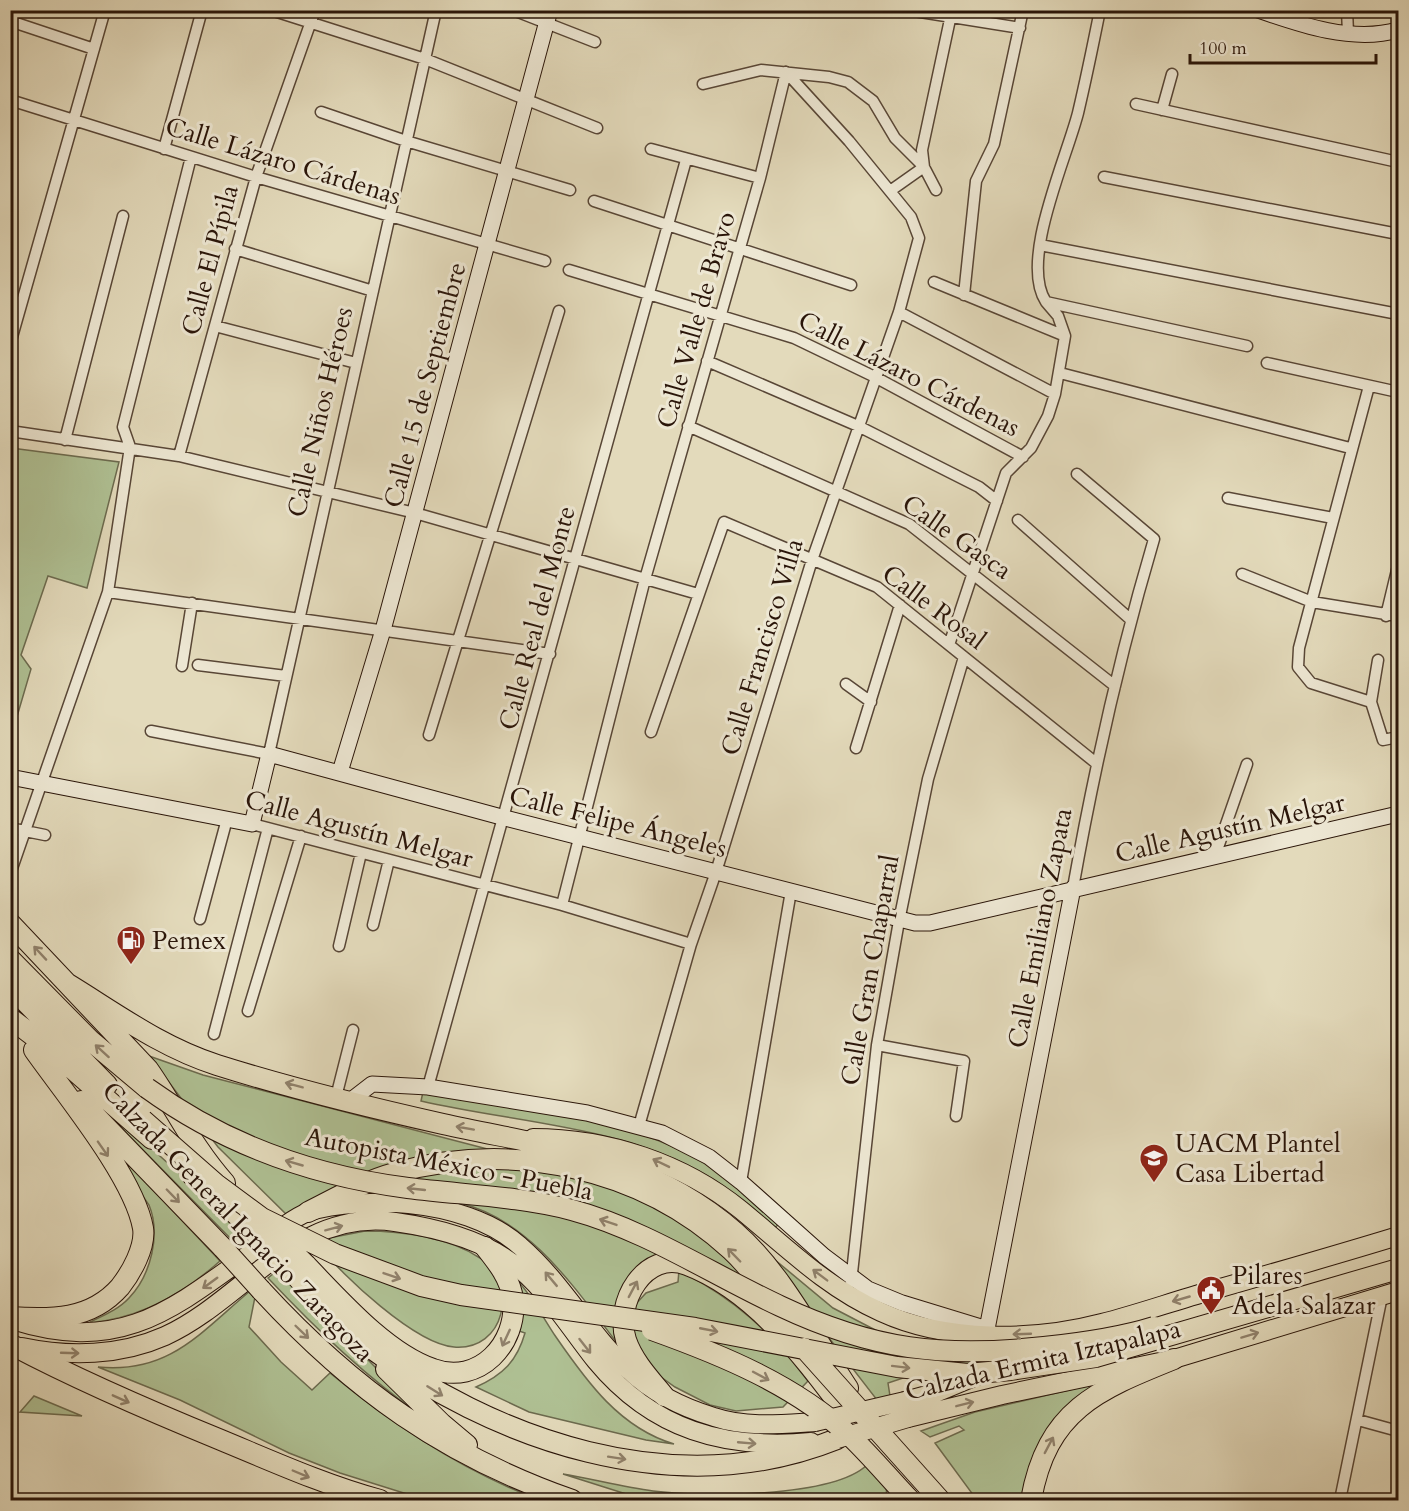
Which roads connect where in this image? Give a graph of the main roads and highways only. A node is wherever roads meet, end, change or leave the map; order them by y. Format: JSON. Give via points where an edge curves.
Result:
{"nodes":[{"id":1,"x":10,"y":922,"type":"edge"},
{"id":2,"x":10,"y":959,"type":"edge"},
{"id":3,"x":68,"y":984,"type":"junction"},
{"id":4,"x":12,"y":988,"type":"edge"},
{"id":5,"x":10,"y":1018,"type":"edge"},
{"id":6,"x":10,"y":1023,"type":"edge"},
{"id":7,"x":34,"y":1050,"type":"junction"},
{"id":8,"x":523,"y":1138,"type":"junction"},
{"id":9,"x":309,"y":1212,"type":"junction"},
{"id":10,"x":258,"y":1222,"type":"junction"},
{"id":11,"x":1398,"y":1236,"type":"edge"},
{"id":12,"x":485,"y":1246,"type":"junction"},
{"id":13,"x":1398,"y":1255,"type":"edge"},
{"id":14,"x":698,"y":1265,"type":"junction"},
{"id":15,"x":300,"y":1269,"type":"junction"},
{"id":16,"x":1398,"y":1269,"type":"edge"},
{"id":17,"x":1390,"y":1294,"type":"edge"},
{"id":18,"x":1153,"y":1307,"type":"junction"},
{"id":19,"x":610,"y":1314,"type":"junction"},
{"id":20,"x":10,"y":1318,"type":"edge"},
{"id":21,"x":1101,"y":1323,"type":"junction"},
{"id":22,"x":359,"y":1340,"type":"junction"},
{"id":23,"x":11,"y":1344,"type":"edge"},
{"id":24,"x":1174,"y":1359,"type":"junction"},
{"id":25,"x":1155,"y":1363,"type":"junction"},
{"id":26,"x":664,"y":1396,"type":"junction"},
{"id":27,"x":907,"y":1410,"type":"junction"},
{"id":28,"x":843,"y":1437,"type":"junction"},
{"id":29,"x":498,"y":1470,"type":"junction"},
{"id":30,"x":380,"y":1500,"type":"edge"},
{"id":31,"x":572,"y":1500,"type":"edge"},
{"id":32,"x":911,"y":1500,"type":"edge"},
{"id":33,"x":923,"y":1500,"type":"edge"},
{"id":34,"x":933,"y":1500,"type":"edge"},
{"id":35,"x":940,"y":1500,"type":"edge"},
{"id":36,"x":1031,"y":1500,"type":"edge"}],
"edges":[{"from":3,"to":1,"type":"highway","one_way":true},
{"from":14,"to":2,"type":"highway","name":"Autopista México - Puebla","one_way":true,"bridge":true,"via":[[631,1230],[572,1210],[351,1178],[282,1159],[216,1131],[147,1088],[91,1041]]},
{"from":8,"to":3,"type":"highway","name":"Calzada Ermita Iztapalapa","one_way":true,"via":[[445,1124],[217,1065],[127,1023]]},
{"from":3,"to":10,"type":"highway","via":[[148,1070],[204,1159]]},
{"from":4,"to":10,"type":"highway","bridge":true,"via":[[143,1120]]},
{"from":5,"to":10,"type":"highway"},
{"from":6,"to":7,"type":"highway","name":"Calzada General Ignacio Zaragoza"},
{"from":7,"to":20,"type":"highway","one_way":true,"via":[[124,1180],[143,1231],[130,1274],[92,1309],[69,1318]]},
{"from":7,"to":29,"type":"highway","name":"Calzada General Ignacio Zaragoza","one_way":true,"bridge":true,"via":[[261,1290],[348,1376],[386,1406]]},
{"from":21,"to":8,"type":"main road","name":"Calzada Ermita Iztapalapa","one_way":true,"via":[[1049,1332],[919,1325],[849,1297],[792,1241],[657,1160],[568,1138]]},
{"from":8,"to":34,"type":"highway","via":[[634,1169],[703,1207],[735,1232],[762,1259],[892,1455]]},
{"from":9,"to":20,"type":"main road","one_way":true,"via":[[175,1307],[139,1324],[84,1333],[37,1328]]},
{"from":26,"to":9,"type":"main road","one_way":true,"via":[[630,1372],[520,1245],[496,1230],[470,1218],[407,1204],[347,1205]]},
{"from":33,"to":9,"type":"highway","one_way":true,"via":[[892,1468],[753,1274],[710,1233],[654,1195],[587,1171],[551,1163],[464,1160],[394,1173]]},
{"from":10,"to":15,"type":"highway","bridge":true},
{"from":10,"to":19,"type":"highway","one_way":true,"bridge":true,"via":[[421,1286],[461,1296]]},
{"from":11,"to":18,"type":"main road","name":"Calzada Ermita Iztapalapa","one_way":true},
{"from":12,"to":15,"type":"highway","one_way":true,"via":[[508,1281],[513,1314],[498,1352],[488,1363],[462,1372],[434,1370],[394,1346]]},
{"from":23,"to":12,"type":"main road","name":"Calzada Ermita Iztapalapa","one_way":true,"via":[[45,1352],[78,1353],[114,1351],[147,1343],[184,1325],[293,1244],[334,1227],[392,1221]]},
{"from":12,"to":28,"type":"main road","name":"Calzada Ermita Iztapalapa","one_way":true,"via":[[521,1270],[619,1387],[671,1422],[734,1442],[772,1445]]},
{"from":13,"to":14,"type":"highway","bridge":true,"via":[[1134,1334],[1078,1344],[969,1353],[896,1346],[844,1332],[780,1306]]},
{"from":14,"to":35,"type":"highway","name":"Autopista México - Puebla","bridge":true,"via":[[763,1311],[814,1357]]},
{"from":15,"to":22,"type":"highway"},
{"from":19,"to":16,"type":"highway","one_way":true,"bridge":true,"via":[[897,1367],[967,1374],[1096,1357]]},
{"from":24,"to":17,"type":"main road","name":"Calzada Ermita Iztapalapa","one_way":true},
{"from":18,"to":21,"type":"main road","name":"Calzada Ermita Iztapalapa"},
{"from":18,"to":25,"type":"main road","via":[[1130,1330],[1127,1342],[1136,1358]]},
{"from":19,"to":28,"type":"highway","one_way":true,"bridge":true,"via":[[746,1368],[809,1404]]},
{"from":21,"to":27,"type":"main road","via":[[938,1392]]},
{"from":22,"to":28,"type":"highway","one_way":true,"via":[[465,1408],[520,1432],[584,1452],[673,1464],[756,1463],[804,1452]]},
{"from":22,"to":29,"type":"highway","via":[[442,1424]]},
{"from":23,"to":30,"type":"highway","one_way":true,"via":[[125,1401],[310,1477]]},
{"from":24,"to":25,"type":"main road","name":"Calzada Ermita Iztapalapa"},
{"from":36,"to":24,"type":"highway","one_way":true,"via":[[1045,1453],[1074,1411],[1096,1393]]},
{"from":27,"to":25,"type":"main road","name":"Calzada Ermita Iztapalapa","one_way":true},
{"from":26,"to":27,"type":"main road","bridge":true,"via":[[716,1418],[772,1425]]},
{"from":26,"to":32,"type":"highway","one_way":true,"via":[[633,1356],[623,1318],[628,1296],[640,1277],[659,1263],[672,1261],[713,1279],[748,1303],[777,1331]]},
{"from":27,"to":28,"type":"main road","name":"Calzada Ermita Iztapalapa","bridge":true},
{"from":28,"to":32,"type":"highway","bridge":true},
{"from":29,"to":31,"type":"highway","name":"Calzada General Ignacio Zaragoza"}]}
